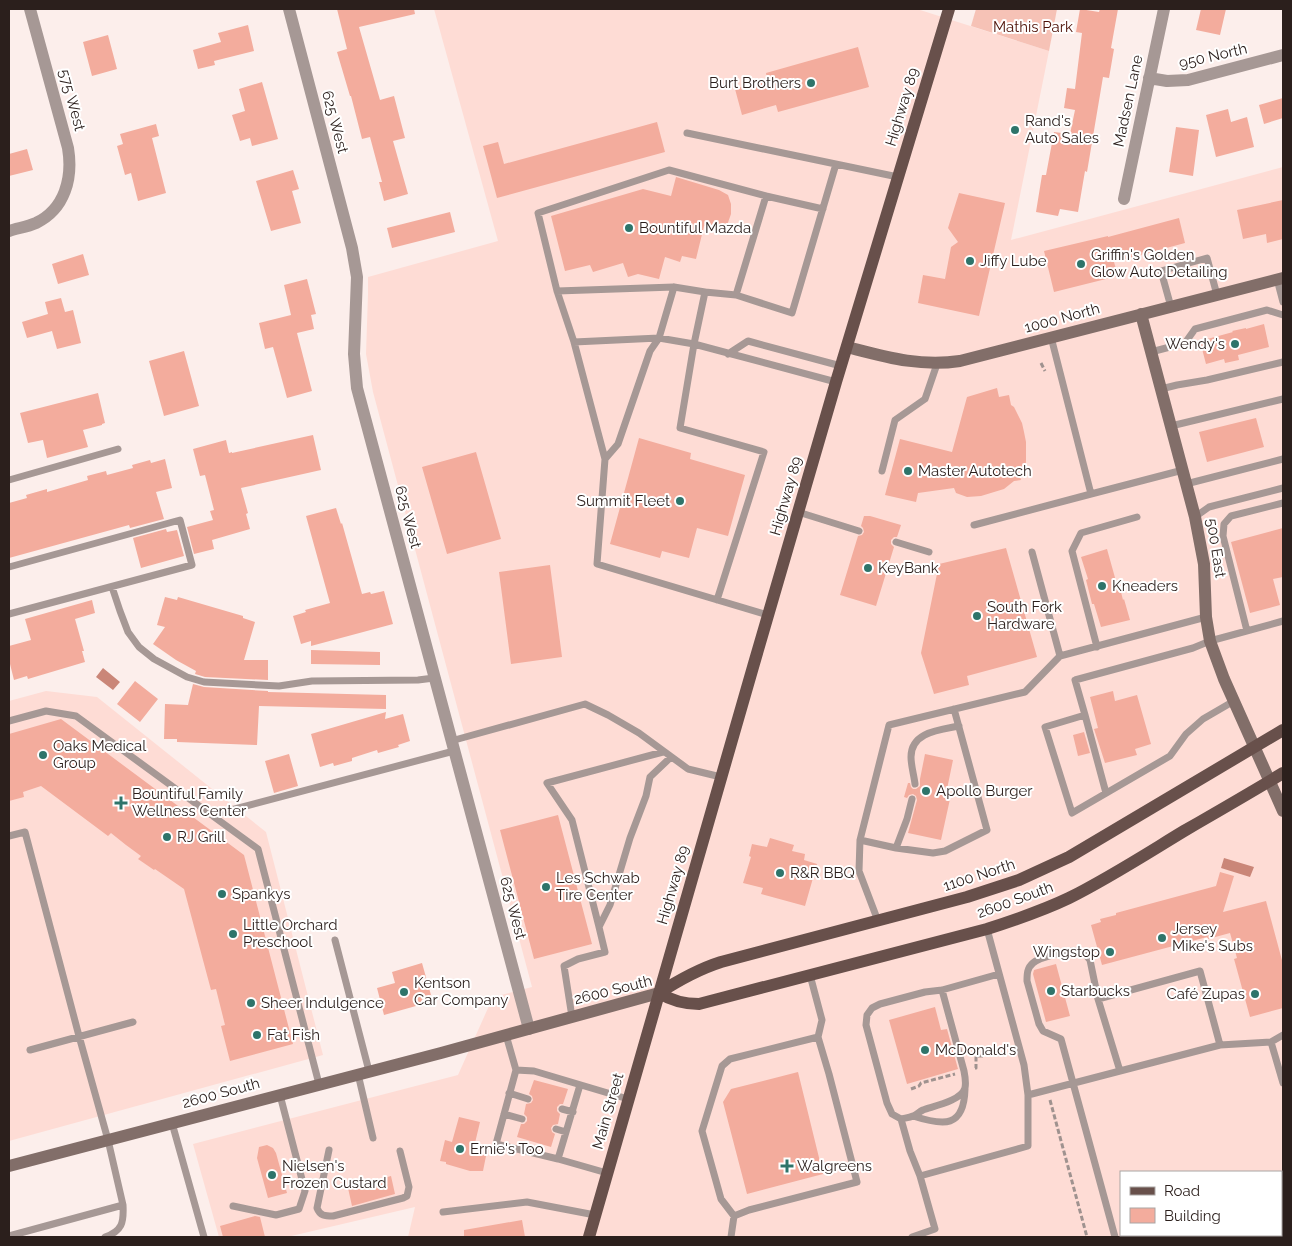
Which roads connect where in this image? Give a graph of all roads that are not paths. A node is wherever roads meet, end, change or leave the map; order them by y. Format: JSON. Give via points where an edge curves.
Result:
{"nodes":[{"id":1,"x":30,"y":9,"type":"edge"},
{"id":2,"x":289,"y":9,"type":"edge"},
{"id":3,"x":949,"y":9,"type":"edge"},
{"id":4,"x":1164,"y":9,"type":"edge"},
{"id":5,"x":1283,"y":55,"type":"edge"},
{"id":6,"x":1149,"y":78,"type":"junction"},
{"id":7,"x":687,"y":133,"type":"dead end"},
{"id":8,"x":836,"y":164,"type":"junction"},
{"id":9,"x":898,"y":177,"type":"junction"},
{"id":10,"x":766,"y":196,"type":"junction"},
{"id":11,"x":1124,"y":199,"type":"dead end"},
{"id":12,"x":823,"y":209,"type":"junction"},
{"id":13,"x":9,"y":231,"type":"edge"},
{"id":14,"x":1280,"y":279,"type":"edge"},
{"id":15,"x":674,"y":287,"type":"junction"},
{"id":16,"x":557,"y":291,"type":"junction"},
{"id":17,"x":705,"y":292,"type":"junction"},
{"id":18,"x":736,"y":295,"type":"junction"},
{"id":19,"x":1217,"y":295,"type":"junction"},
{"id":20,"x":1283,"y":302,"type":"edge"},
{"id":21,"x":1170,"y":307,"type":"junction"},
{"id":22,"x":1141,"y":314,"type":"junction"},
{"id":23,"x":1283,"y":315,"type":"edge"},
{"id":24,"x":1051,"y":337,"type":"junction"},
{"id":25,"x":659,"y":338,"type":"junction"},
{"id":26,"x":574,"y":342,"type":"junction"},
{"id":27,"x":694,"y":344,"type":"junction"},
{"id":28,"x":847,"y":347,"type":"junction"},
{"id":29,"x":1151,"y":352,"type":"junction"},
{"id":30,"x":728,"y":354,"type":"junction"},
{"id":31,"x":1283,"y":362,"type":"edge"},
{"id":32,"x":936,"y":364,"type":"junction"},
{"id":33,"x":841,"y":366,"type":"junction"},
{"id":34,"x":836,"y":382,"type":"junction"},
{"id":35,"x":1161,"y":389,"type":"junction"},
{"id":36,"x":1283,"y":399,"type":"edge"},
{"id":37,"x":1171,"y":426,"type":"junction"},
{"id":38,"x":118,"y":449,"type":"dead end"},
{"id":39,"x":604,"y":459,"type":"junction"},
{"id":40,"x":1283,"y":459,"type":"edge"},
{"id":41,"x":1183,"y":470,"type":"junction"},
{"id":42,"x":882,"y":471,"type":"dead end"},
{"id":43,"x":9,"y":480,"type":"edge"},
{"id":44,"x":1186,"y":484,"type":"junction"},
{"id":45,"x":1283,"y":488,"type":"edge"},
{"id":46,"x":1090,"y":494,"type":"junction"},
{"id":47,"x":1283,"y":502,"type":"edge"},
{"id":48,"x":798,"y":512,"type":"junction"},
{"id":49,"x":1136,"y":517,"type":"dead end"},
{"id":50,"x":1195,"y":518,"type":"junction"},
{"id":51,"x":974,"y":525,"type":"dead end"},
{"id":52,"x":859,"y":531,"type":"dead end"},
{"id":53,"x":896,"y":542,"type":"dead end"},
{"id":54,"x":929,"y":552,"type":"dead end"},
{"id":55,"x":1032,"y":552,"type":"dead end"},
{"id":56,"x":9,"y":567,"type":"edge"},
{"id":57,"x":112,"y":587,"type":"junction"},
{"id":58,"x":717,"y":600,"type":"junction"},
{"id":59,"x":9,"y":614,"type":"edge"},
{"id":60,"x":768,"y":615,"type":"junction"},
{"id":61,"x":1206,"y":617,"type":"junction"},
{"id":62,"x":1283,"y":621,"type":"edge"},
{"id":63,"x":1247,"y":631,"type":"junction"},
{"id":64,"x":1210,"y":641,"type":"junction"},
{"id":65,"x":1097,"y":647,"type":"junction"},
{"id":66,"x":1060,"y":656,"type":"junction"},
{"id":67,"x":434,"y":678,"type":"junction"},
{"id":68,"x":1234,"y":701,"type":"junction"},
{"id":69,"x":954,"y":709,"type":"junction"},
{"id":70,"x":1085,"y":716,"type":"junction"},
{"id":71,"x":9,"y":721,"type":"edge"},
{"id":72,"x":959,"y":726,"type":"junction"},
{"id":73,"x":1283,"y":730,"type":"edge"},
{"id":74,"x":453,"y":746,"type":"junction"},
{"id":75,"x":1255,"y":747,"type":"junction"},
{"id":76,"x":663,"y":752,"type":"junction"},
{"id":77,"x":671,"y":756,"type":"junction"},
{"id":78,"x":1283,"y":773,"type":"edge"},
{"id":79,"x":721,"y":777,"type":"junction"},
{"id":80,"x":1270,"y":781,"type":"junction"},
{"id":81,"x":914,"y":784,"type":"dead end"},
{"id":82,"x":1106,"y":793,"type":"junction"},
{"id":83,"x":912,"y":799,"type":"dead end"},
{"id":84,"x":1283,"y":812,"type":"edge"},
{"id":85,"x":212,"y":816,"type":"junction"},
{"id":86,"x":9,"y":836,"type":"edge"},
{"id":87,"x":860,"y":840,"type":"junction"},
{"id":88,"x":896,"y":848,"type":"junction"},
{"id":89,"x":878,"y":921,"type":"junction"},
{"id":90,"x":599,"y":927,"type":"junction"},
{"id":91,"x":987,"y":929,"type":"junction"},
{"id":92,"x":335,"y":940,"type":"dead end"},
{"id":93,"x":1000,"y":974,"type":"junction"},
{"id":94,"x":810,"y":975,"type":"junction"},
{"id":95,"x":942,"y":990,"type":"junction"},
{"id":96,"x":660,"y":993,"type":"junction"},
{"id":97,"x":1098,"y":998,"type":"junction"},
{"id":98,"x":572,"y":1017,"type":"junction"},
{"id":99,"x":134,"y":1022,"type":"dead end"},
{"id":100,"x":529,"y":1029,"type":"junction"},
{"id":101,"x":506,"y":1035,"type":"junction"},
{"id":102,"x":1283,"y":1035,"type":"edge"},
{"id":103,"x":79,"y":1036,"type":"junction"},
{"id":104,"x":818,"y":1037,"type":"junction"},
{"id":105,"x":1271,"y":1042,"type":"junction"},
{"id":106,"x":1220,"y":1044,"type":"junction"},
{"id":107,"x":30,"y":1050,"type":"dead end"},
{"id":108,"x":516,"y":1070,"type":"junction"},
{"id":109,"x":1120,"y":1071,"type":"junction"},
{"id":110,"x":364,"y":1073,"type":"junction"},
{"id":111,"x":1283,"y":1083,"type":"edge"},
{"id":112,"x":319,"y":1084,"type":"junction"},
{"id":113,"x":1073,"y":1084,"type":"junction"},
{"id":114,"x":580,"y":1085,"type":"junction"},
{"id":115,"x":965,"y":1089,"type":"junction"},
{"id":116,"x":510,"y":1093,"type":"junction"},
{"id":117,"x":280,"y":1095,"type":"junction"},
{"id":118,"x":1028,"y":1095,"type":"junction"},
{"id":119,"x":528,"y":1099,"type":"dead end"},
{"id":120,"x":628,"y":1099,"type":"junction"},
{"id":121,"x":562,"y":1108,"type":"dead end"},
{"id":122,"x":572,"y":1112,"type":"junction"},
{"id":123,"x":504,"y":1114,"type":"junction"},
{"id":124,"x":913,"y":1116,"type":"junction"},
{"id":125,"x":522,"y":1119,"type":"dead end"},
{"id":126,"x":901,"y":1119,"type":"junction"},
{"id":127,"x":172,"y":1123,"type":"junction"},
{"id":128,"x":556,"y":1129,"type":"dead end"},
{"id":129,"x":566,"y":1132,"type":"junction"},
{"id":130,"x":373,"y":1138,"type":"dead end"},
{"id":131,"x":108,"y":1140,"type":"junction"},
{"id":132,"x":329,"y":1150,"type":"dead end"},
{"id":133,"x":400,"y":1151,"type":"dead end"},
{"id":134,"x":558,"y":1159,"type":"junction"},
{"id":135,"x":9,"y":1166,"type":"edge"},
{"id":136,"x":607,"y":1173,"type":"junction"},
{"id":137,"x":920,"y":1176,"type":"junction"},
{"id":138,"x":123,"y":1205,"type":"junction"},
{"id":139,"x":234,"y":1206,"type":"dead end"},
{"id":140,"x":443,"y":1212,"type":"dead end"},
{"id":141,"x":595,"y":1214,"type":"junction"},
{"id":142,"x":734,"y":1216,"type":"junction"},
{"id":143,"x":9,"y":1236,"type":"edge"},
{"id":144,"x":105,"y":1237,"type":"edge"},
{"id":145,"x":204,"y":1237,"type":"edge"},
{"id":146,"x":589,"y":1237,"type":"edge"},
{"id":147,"x":731,"y":1237,"type":"edge"},
{"id":148,"x":912,"y":1237,"type":"edge"},
{"id":149,"x":1115,"y":1237,"type":"edge"}],
"edges":[{"from":1,"to":13,"type":"street","name":"575 West","via":[[70,166],[68,183],[50,213],[37,222]]},
{"from":2,"to":67,"type":"street","name":"625 West","via":[[355,263],[357,388]]},
{"from":3,"to":9,"type":"main road","name":"Highway 89"},
{"from":4,"to":6,"type":"street","name":"Madsen Lane"},
{"from":5,"to":6,"type":"street","name":"950 North","via":[[1188,80]]},
{"from":6,"to":11,"type":"street","name":"Madsen Lane"},
{"from":7,"to":8,"type":"lane"},
{"from":8,"to":9,"type":"lane"},
{"from":8,"to":12,"type":"lane"},
{"from":9,"to":28,"type":"main road","name":"Highway 89"},
{"from":10,"to":12,"type":"lane"},
{"from":10,"to":16,"type":"lane","via":[[669,170],[538,213]]},
{"from":10,"to":18,"type":"lane"},
{"from":12,"to":18,"type":"lane","via":[[792,313]]},
{"from":14,"to":19,"type":"street","name":"1000 North"},
{"from":14,"to":20,"type":"lane"},
{"from":15,"to":16,"type":"lane"},
{"from":15,"to":17,"type":"lane"},
{"from":15,"to":25,"type":"lane"},
{"from":16,"to":26,"type":"lane"},
{"from":17,"to":18,"type":"lane"},
{"from":17,"to":27,"type":"lane"},
{"from":19,"to":21,"type":"street","name":"1000 North"},
{"from":19,"to":21,"type":"lane","via":[[1207,258],[1161,271]]},
{"from":21,"to":22,"type":"street","name":"1000 North"},
{"from":22,"to":24,"type":"street","name":"1000 North"},
{"from":22,"to":29,"type":"street","name":"500 East"},
{"from":23,"to":29,"type":"lane","via":[[1266,310],[1195,329],[1185,342]]},
{"from":24,"to":32,"type":"street","name":"1000 North","via":[[972,359]]},
{"from":24,"to":46,"type":"lane"},
{"from":25,"to":26,"type":"lane"},
{"from":25,"to":27,"type":"lane"},
{"from":25,"to":39,"type":"lane","via":[[650,351],[618,444]]},
{"from":26,"to":39,"type":"lane"},
{"from":27,"to":30,"type":"lane"},
{"from":27,"to":58,"type":"lane","via":[[680,428],[764,452]]},
{"from":28,"to":32,"type":"street","name":"1000 North"},
{"from":28,"to":33,"type":"main road","name":"Highway 89"},
{"from":29,"to":35,"type":"street","name":"500 East"},
{"from":30,"to":33,"type":"lane","via":[[748,341]]},
{"from":30,"to":34,"type":"lane"},
{"from":31,"to":35,"type":"lane"},
{"from":32,"to":42,"type":"lane","via":[[925,399],[895,420]]},
{"from":33,"to":34,"type":"main road","name":"Highway 89"},
{"from":34,"to":48,"type":"main road","name":"Highway 89"},
{"from":35,"to":37,"type":"street","name":"500 East"},
{"from":36,"to":37,"type":"lane"},
{"from":37,"to":41,"type":"street","name":"500 East"},
{"from":38,"to":43,"type":"lane"},
{"from":39,"to":58,"type":"lane","via":[[597,564]]},
{"from":40,"to":44,"type":"lane"},
{"from":41,"to":44,"type":"street","name":"500 East"},
{"from":41,"to":46,"type":"lane"},
{"from":44,"to":50,"type":"street","name":"500 East"},
{"from":45,"to":50,"type":"lane","via":[[1209,508]]},
{"from":46,"to":51,"type":"lane"},
{"from":47,"to":63,"type":"lane","via":[[1231,516],[1224,524],[1223,536]]},
{"from":48,"to":52,"type":"lane"},
{"from":48,"to":60,"type":"main road","name":"Highway 89"},
{"from":49,"to":65,"type":"lane","via":[[1081,533],[1072,551]]},
{"from":50,"to":61,"type":"street","name":"500 East","via":[[1204,564]]},
{"from":53,"to":54,"type":"lane"},
{"from":55,"to":66,"type":"lane"},
{"from":56,"to":57,"type":"lane","via":[[180,520],[192,565]]},
{"from":57,"to":59,"type":"lane"},
{"from":57,"to":67,"type":"lane","via":[[128,632],[139,647],[187,678],[204,682],[279,686],[312,681]]},
{"from":58,"to":60,"type":"lane"},
{"from":60,"to":79,"type":"main road","name":"Highway 89"},
{"from":61,"to":64,"type":"street","name":"500 East"},
{"from":61,"to":65,"type":"lane"},
{"from":62,"to":63,"type":"lane"},
{"from":63,"to":64,"type":"lane"},
{"from":64,"to":68,"type":"street","name":"500 East"},
{"from":64,"to":70,"type":"lane","via":[[1075,680]]},
{"from":65,"to":66,"type":"lane"},
{"from":66,"to":69,"type":"lane","via":[[1025,692]]},
{"from":67,"to":74,"type":"street","name":"625 West"},
{"from":68,"to":75,"type":"street","name":"500 East"},
{"from":68,"to":82,"type":"lane","via":[[1203,719],[1186,734],[1170,756]]},
{"from":69,"to":72,"type":"lane"},
{"from":69,"to":87,"type":"lane","via":[[889,725]]},
{"from":70,"to":82,"type":"lane"},
{"from":70,"to":82,"type":"lane","via":[[1046,727],[1072,813]]},
{"from":71,"to":85,"type":"lane","via":[[46,711],[76,716]]},
{"from":72,"to":81,"type":"lane","via":[[932,732],[916,740],[911,760]]},
{"from":72,"to":88,"type":"lane","via":[[987,830],[933,853]]},
{"from":73,"to":75,"type":"main road","name":"1100 North"},
{"from":74,"to":76,"type":"lane","via":[[585,704],[639,733]]},
{"from":74,"to":85,"type":"lane"},
{"from":74,"to":100,"type":"street","name":"625 West"},
{"from":75,"to":80,"type":"street","name":"500 East"},
{"from":75,"to":89,"type":"main road","name":"1100 North","via":[[1044,869],[993,890]]},
{"from":76,"to":77,"type":"lane"},
{"from":76,"to":90,"type":"lane","via":[[547,783],[572,820]]},
{"from":77,"to":79,"type":"lane","via":[[688,769]]},
{"from":77,"to":90,"type":"lane","via":[[650,777],[610,905]]},
{"from":78,"to":80,"type":"main road","name":"2600 South"},
{"from":79,"to":96,"type":"main road","name":"Highway 89"},
{"from":80,"to":84,"type":"street","name":"500 East"},
{"from":80,"to":91,"type":"main road","name":"2600 South","via":[[1069,898]]},
{"from":83,"to":88,"type":"lane"},
{"from":85,"to":112,"type":"lane","via":[[258,849]]},
{"from":86,"to":103,"type":"lane","via":[[25,832]]},
{"from":87,"to":88,"type":"lane"},
{"from":87,"to":89,"type":"lane","via":[[859,871]]},
{"from":89,"to":96,"type":"main road","name":"1100 North","via":[[721,962],[686,976]]},
{"from":90,"to":98,"type":"lane","via":[[605,952],[564,966]]},
{"from":91,"to":93,"type":"lane"},
{"from":91,"to":94,"type":"main road","name":"2600 South"},
{"from":92,"to":110,"type":"lane"},
{"from":93,"to":95,"type":"lane"},
{"from":93,"to":118,"type":"lane","via":[[1024,1066]]},
{"from":94,"to":96,"type":"main road","name":"2600 South","via":[[699,1004],[668,999]]},
{"from":94,"to":104,"type":"lane","via":[[822,1020]]},
{"from":95,"to":115,"type":"lane","via":[[964,1072]]},
{"from":95,"to":126,"type":"lane","via":[[880,1004],[867,1015],[866,1024],[887,1103],[892,1114]]},
{"from":96,"to":98,"type":"street","name":"2600 South"},
{"from":96,"to":120,"type":"main road","name":"Main Street"},
{"from":97,"to":106,"type":"lane","via":[[1200,971]]},
{"from":97,"to":109,"type":"lane"},
{"from":97,"to":113,"type":"lane","via":[[1090,960],[1081,952],[1075,950],[1039,960],[1028,969],[1027,981],[1039,1024],[1043,1031],[1060,1039]]},
{"from":98,"to":100,"type":"street","name":"2600 South"},
{"from":99,"to":103,"type":"lane"},
{"from":100,"to":101,"type":"street","name":"2600 South"},
{"from":101,"to":108,"type":"lane"},
{"from":101,"to":110,"type":"street","name":"2600 South"},
{"from":102,"to":105,"type":"lane"},
{"from":103,"to":107,"type":"lane"},
{"from":103,"to":131,"type":"lane"},
{"from":104,"to":142,"type":"lane","via":[[730,1059],[722,1066],[702,1131],[721,1200]]},
{"from":104,"to":142,"type":"lane","via":[[857,1182]]},
{"from":105,"to":106,"type":"lane"},
{"from":105,"to":111,"type":"lane"},
{"from":106,"to":109,"type":"lane"},
{"from":108,"to":114,"type":"lane","via":[[534,1071]]},
{"from":108,"to":116,"type":"lane"},
{"from":109,"to":113,"type":"lane"},
{"from":110,"to":112,"type":"street","name":"2600 South"},
{"from":110,"to":130,"type":"lane"},
{"from":112,"to":117,"type":"street","name":"2600 South"},
{"from":113,"to":118,"type":"lane"},
{"from":113,"to":149,"type":"lane"},
{"from":114,"to":120,"type":"lane"},
{"from":114,"to":122,"type":"lane"},
{"from":115,"to":124,"type":"lane","via":[[953,1099]]},
{"from":115,"to":124,"type":"lane","via":[[962,1110],[952,1120],[937,1122]]},
{"from":116,"to":119,"type":"lane"},
{"from":116,"to":123,"type":"lane"},
{"from":117,"to":127,"type":"street","name":"2600 South"},
{"from":117,"to":139,"type":"lane","via":[[304,1190],[299,1209],[276,1215]]},
{"from":118,"to":137,"type":"lane","via":[[1028,1146]]},
{"from":120,"to":136,"type":"main road","name":"Main Street"},
{"from":121,"to":122,"type":"lane"},
{"from":122,"to":129,"type":"lane"},
{"from":123,"to":125,"type":"lane"},
{"from":123,"to":134,"type":"lane","via":[[496,1144]]},
{"from":124,"to":126,"type":"lane"},
{"from":126,"to":137,"type":"lane"},
{"from":127,"to":131,"type":"street","name":"2600 South"},
{"from":127,"to":145,"type":"lane"},
{"from":128,"to":129,"type":"lane"},
{"from":129,"to":134,"type":"lane"},
{"from":131,"to":135,"type":"street","name":"2600 South"},
{"from":131,"to":138,"type":"lane"},
{"from":132,"to":133,"type":"lane","via":[[317,1208],[324,1216],[407,1196],[409,1188]]},
{"from":134,"to":136,"type":"lane"},
{"from":136,"to":141,"type":"main road","name":"Main Street"},
{"from":137,"to":148,"type":"lane","via":[[935,1229]]},
{"from":138,"to":143,"type":"lane"},
{"from":138,"to":144,"type":"lane","via":[[124,1215],[119,1230]]},
{"from":140,"to":141,"type":"lane","via":[[527,1202]]},
{"from":141,"to":146,"type":"main road","name":"Main Street"},
{"from":142,"to":147,"type":"lane"}]}
